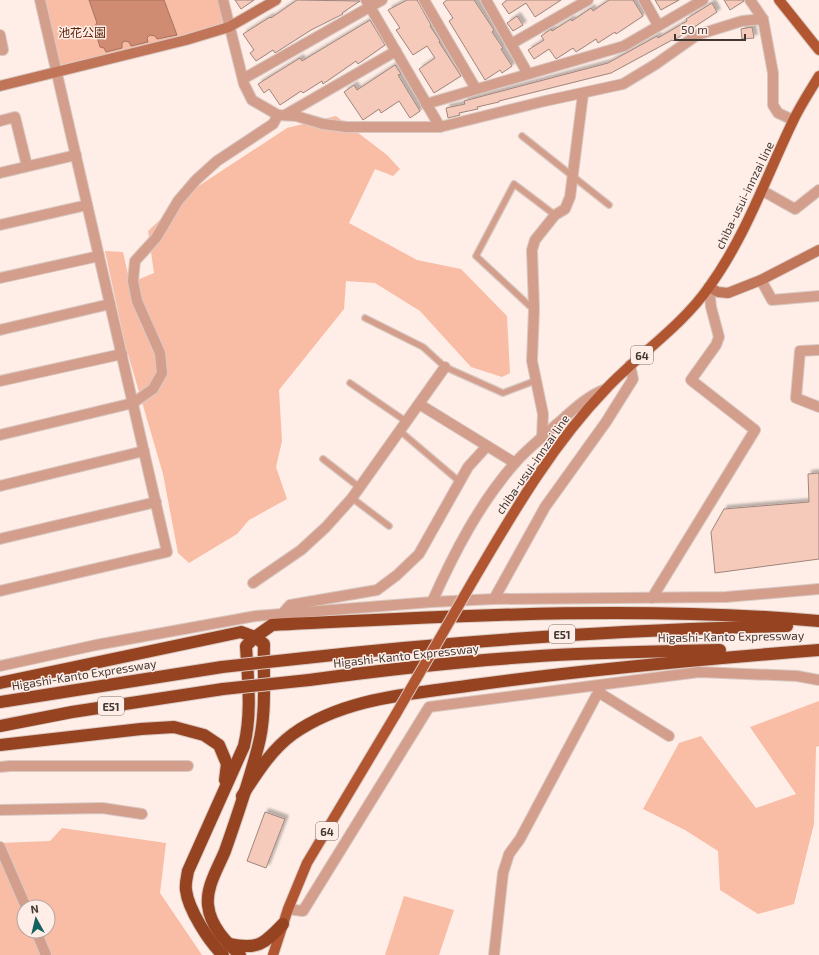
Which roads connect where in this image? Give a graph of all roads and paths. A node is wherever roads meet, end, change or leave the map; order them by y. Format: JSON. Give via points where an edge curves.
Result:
{"nodes":[{"id":1,"x":40,"y":0,"type":"edge"},
{"id":2,"x":222,"y":0,"type":"edge"},
{"id":3,"x":276,"y":0,"type":"edge"},
{"id":4,"x":382,"y":0,"type":"edge"},
{"id":5,"x":424,"y":0,"type":"edge"},
{"id":6,"x":486,"y":0,"type":"edge"},
{"id":7,"x":588,"y":0,"type":"edge"},
{"id":8,"x":644,"y":0,"type":"edge"},
{"id":9,"x":703,"y":0,"type":"edge"},
{"id":10,"x":750,"y":0,"type":"edge"},
{"id":11,"x":779,"y":0,"type":"edge"},
{"id":12,"x":368,"y":3,"type":"edge"},
{"id":13,"x":763,"y":19,"type":"junction"},
{"id":14,"x":658,"y":25,"type":"junction"},
{"id":15,"x":229,"y":27,"type":"junction"},
{"id":16,"x":0,"y":35,"type":"edge"},
{"id":17,"x":511,"y":44,"type":"junction"},
{"id":18,"x":0,"y":50,"type":"edge"},
{"id":19,"x":819,"y":50,"type":"edge"},
{"id":20,"x":396,"y":51,"type":"junction"},
{"id":21,"x":57,"y":72,"type":"junction"},
{"id":22,"x":528,"y":74,"type":"junction"},
{"id":23,"x":819,"y":76,"type":"edge"},
{"id":24,"x":242,"y":79,"type":"junction"},
{"id":25,"x":0,"y":86,"type":"edge"},
{"id":26,"x":476,"y":89,"type":"junction"},
{"id":27,"x":583,"y":94,"type":"junction"},
{"id":28,"x":426,"y":104,"type":"junction"},
{"id":29,"x":282,"y":115,"type":"junction"},
{"id":30,"x":793,"y":120,"type":"junction"},
{"id":31,"x":0,"y":121,"type":"edge"},
{"id":32,"x":440,"y":127,"type":"junction"},
{"id":33,"x":522,"y":136,"type":"dead end"},
{"id":34,"x":76,"y":155,"type":"junction"},
{"id":35,"x":27,"y":166,"type":"junction"},
{"id":36,"x":0,"y":173,"type":"edge"},
{"id":37,"x":572,"y":175,"type":"junction"},
{"id":38,"x":819,"y":190,"type":"edge"},
{"id":39,"x":763,"y":191,"type":"junction"},
{"id":40,"x":87,"y":205,"type":"junction"},
{"id":41,"x":610,"y":205,"type":"dead end"},
{"id":42,"x":555,"y":215,"type":"junction"},
{"id":43,"x":0,"y":226,"type":"edge"},
{"id":44,"x":819,"y":250,"type":"edge"},
{"id":45,"x":99,"y":256,"type":"junction"},
{"id":46,"x":0,"y":278,"type":"edge"},
{"id":47,"x":761,"y":280,"type":"junction"},
{"id":48,"x":709,"y":288,"type":"junction"},
{"id":49,"x":819,"y":296,"type":"edge"},
{"id":50,"x":110,"y":304,"type":"junction"},
{"id":51,"x":534,"y":309,"type":"junction"},
{"id":52,"x":365,"y":318,"type":"dead end"},
{"id":53,"x":0,"y":330,"type":"edge"},
{"id":54,"x":819,"y":350,"type":"edge"},
{"id":55,"x":122,"y":354,"type":"junction"},
{"id":56,"x":630,"y":365,"type":"junction"},
{"id":57,"x":445,"y":367,"type":"junction"},
{"id":58,"x":536,"y":380,"type":"junction"},
{"id":59,"x":0,"y":381,"type":"edge"},
{"id":60,"x":350,"y":384,"type":"dead end"},
{"id":61,"x":606,"y":388,"type":"junction"},
{"id":62,"x":133,"y":403,"type":"junction"},
{"id":63,"x":419,"y":404,"type":"junction"},
{"id":64,"x":819,"y":407,"type":"edge"},
{"id":65,"x":407,"y":422,"type":"junction"},
{"id":66,"x":400,"y":431,"type":"junction"},
{"id":67,"x":0,"y":435,"type":"edge"},
{"id":68,"x":542,"y":437,"type":"junction"},
{"id":69,"x":487,"y":446,"type":"junction"},
{"id":70,"x":144,"y":451,"type":"junction"},
{"id":71,"x":323,"y":459,"type":"dead end"},
{"id":72,"x":515,"y":463,"type":"junction"},
{"id":73,"x":460,"y":482,"type":"junction"},
{"id":74,"x":0,"y":486,"type":"edge"},
{"id":75,"x":359,"y":487,"type":"junction"},
{"id":76,"x":352,"y":498,"type":"junction"},
{"id":77,"x":156,"y":502,"type":"junction"},
{"id":78,"x":389,"y":526,"type":"dead end"},
{"id":79,"x":0,"y":539,"type":"edge"},
{"id":80,"x":253,"y":583,"type":"dead end"},
{"id":81,"x":819,"y":589,"type":"edge"},
{"id":82,"x":0,"y":591,"type":"edge"},
{"id":83,"x":652,"y":598,"type":"junction"},
{"id":84,"x":494,"y":599,"type":"junction"},
{"id":85,"x":432,"y":602,"type":"junction"},
{"id":86,"x":282,"y":614,"type":"junction"},
{"id":87,"x":819,"y":621,"type":"edge"},
{"id":88,"x":819,"y":625,"type":"edge"},
{"id":89,"x":255,"y":637,"type":"junction"},
{"id":90,"x":819,"y":649,"type":"edge"},
{"id":91,"x":0,"y":666,"type":"edge"},
{"id":92,"x":819,"y":680,"type":"edge"},
{"id":93,"x":0,"y":683,"type":"edge"},
{"id":94,"x":600,"y":688,"type":"junction"},
{"id":95,"x":0,"y":702,"type":"edge"},
{"id":96,"x":0,"y":726,"type":"edge"},
{"id":97,"x":668,"y":736,"type":"dead end"},
{"id":98,"x":0,"y":745,"type":"edge"},
{"id":99,"x":188,"y":766,"type":"dead end"},
{"id":100,"x":0,"y":767,"type":"edge"},
{"id":101,"x":223,"y":793,"type":"junction"},
{"id":102,"x":242,"y":796,"type":"junction"},
{"id":103,"x":0,"y":810,"type":"edge"},
{"id":104,"x":142,"y":814,"type":"dead end"},
{"id":105,"x":0,"y":847,"type":"edge"},
{"id":106,"x":23,"y":899,"type":"edge"},
{"id":107,"x":288,"y":909,"type":"junction"},
{"id":108,"x":283,"y":924,"type":"junction"},
{"id":109,"x":39,"y":939,"type":"edge"},
{"id":110,"x":228,"y":944,"type":"junction"},
{"id":111,"x":46,"y":955,"type":"edge"},
{"id":112,"x":223,"y":955,"type":"edge"},
{"id":113,"x":240,"y":955,"type":"edge"},
{"id":114,"x":273,"y":955,"type":"edge"},
{"id":115,"x":494,"y":955,"type":"edge"}],
"edges":[{"from":1,"to":21,"type":"street"},
{"from":2,"to":15,"type":"street"},
{"from":3,"to":15,"type":"street"},
{"from":4,"to":12,"type":"street"},
{"from":5,"to":26,"type":"street"},
{"from":6,"to":17,"type":"street"},
{"from":7,"to":17,"type":"street"},
{"from":8,"to":14,"type":"street"},
{"from":9,"to":14,"type":"street"},
{"from":10,"to":13,"type":"street"},
{"from":11,"to":19,"type":"main road"},
{"from":12,"to":20,"type":"street"},
{"from":12,"to":24,"type":"street"},
{"from":13,"to":27,"type":"street","via":[[742,21],[698,35],[623,84]]},
{"from":13,"to":30,"type":"street","via":[[773,73],[773,105],[778,113]]},
{"from":14,"to":22,"type":"street","via":[[624,46]]},
{"from":15,"to":21,"type":"street"},
{"from":15,"to":24,"type":"street"},
{"from":16,"to":18,"type":"street","via":[[3,50]]},
{"from":17,"to":22,"type":"street"},
{"from":20,"to":28,"type":"street"},
{"from":20,"to":29,"type":"street"},
{"from":21,"to":25,"type":"street"},
{"from":21,"to":34,"type":"street"},
{"from":22,"to":26,"type":"street"},
{"from":23,"to":30,"type":"main road","name":"chiba-usui-innzai line","number":"64"},
{"from":24,"to":29,"type":"street","via":[[252,100]]},
{"from":26,"to":28,"type":"street"},
{"from":27,"to":32,"type":"street"},
{"from":27,"to":37,"type":"street"},
{"from":28,"to":32,"type":"street"},
{"from":29,"to":32,"type":"street","via":[[335,126]]},
{"from":29,"to":62,"type":"street","via":[[196,180],[178,201],[156,238],[135,261],[133,281],[137,301],[160,353],[162,373],[153,389]]},
{"from":30,"to":39,"type":"main road","name":"chiba-usui-innzai line","number":"64"},
{"from":31,"to":35,"type":"street","via":[[15,117]]},
{"from":33,"to":37,"type":"lane"},
{"from":34,"to":35,"type":"street"},
{"from":34,"to":40,"type":"street"},
{"from":35,"to":36,"type":"street"},
{"from":37,"to":41,"type":"lane"},
{"from":37,"to":42,"type":"street","via":[[570,197],[565,209]]},
{"from":38,"to":39,"type":"street","via":[[796,209]]},
{"from":39,"to":48,"type":"main road","name":"chiba-usui-innzai line","number":"64","via":[[738,242]]},
{"from":40,"to":43,"type":"street"},
{"from":40,"to":45,"type":"street"},
{"from":42,"to":51,"type":"street","via":[[535,240],[532,250]]},
{"from":42,"to":51,"type":"lane","via":[[514,184],[476,256]]},
{"from":44,"to":47,"type":"street"},
{"from":45,"to":46,"type":"street"},
{"from":45,"to":50,"type":"street"},
{"from":47,"to":48,"type":"street","via":[[728,293]]},
{"from":47,"to":49,"type":"street","via":[[772,300]]},
{"from":48,"to":56,"type":"main road","name":"chiba-usui-innzai line","number":"64","via":[[686,315]]},
{"from":48,"to":83,"type":"street","via":[[719,337],[691,380],[755,430]]},
{"from":50,"to":53,"type":"street"},
{"from":50,"to":55,"type":"street"},
{"from":51,"to":58,"type":"street","via":[[532,361]]},
{"from":52,"to":57,"type":"lane","via":[[423,347]]},
{"from":54,"to":64,"type":"street","via":[[800,352],[796,398]]},
{"from":55,"to":59,"type":"street"},
{"from":55,"to":62,"type":"street"},
{"from":56,"to":61,"type":"main road","name":"chiba-usui-innzai line","number":"64"},
{"from":56,"to":84,"type":"street","via":[[633,379],[546,507]]},
{"from":57,"to":58,"type":"lane","via":[[503,393]]},
{"from":57,"to":63,"type":"street"},
{"from":58,"to":68,"type":"street","via":[[543,414]]},
{"from":60,"to":65,"type":"lane"},
{"from":61,"to":68,"type":"street","via":[[594,393]]},
{"from":61,"to":107,"type":"main road","name":"chiba-usui-innzai line","number":"64","bridge":true,"via":[[555,450],[519,502],[307,863]]},
{"from":62,"to":67,"type":"street"},
{"from":62,"to":70,"type":"street"},
{"from":63,"to":65,"type":"street"},
{"from":63,"to":69,"type":"street"},
{"from":65,"to":66,"type":"street"},
{"from":66,"to":73,"type":"lane"},
{"from":66,"to":75,"type":"street"},
{"from":68,"to":72,"type":"street"},
{"from":69,"to":72,"type":"street"},
{"from":69,"to":73,"type":"street","via":[[468,467]]},
{"from":70,"to":74,"type":"street"},
{"from":70,"to":77,"type":"street"},
{"from":71,"to":75,"type":"lane"},
{"from":72,"to":85,"type":"street","via":[[467,531]]},
{"from":73,"to":86,"type":"street","via":[[419,554],[382,587],[290,605]]},
{"from":75,"to":76,"type":"street"},
{"from":76,"to":78,"type":"lane"},
{"from":76,"to":80,"type":"street","via":[[301,550]]},
{"from":77,"to":79,"type":"street"},
{"from":77,"to":82,"type":"street","via":[[167,552]]},
{"from":81,"to":83,"type":"street","via":[[726,597]]},
{"from":83,"to":84,"type":"street"},
{"from":84,"to":85,"type":"street"},
{"from":85,"to":86,"type":"street"},
{"from":86,"to":91,"type":"street","via":[[256,616],[103,644]]},
{"from":87,"to":89,"type":"highway","via":[[652,612],[495,614],[272,626]]},
{"from":88,"to":95,"type":"highway","name":"Higashi-Kanto Expressway","number":"E51","bridge":true,"via":[[573,634],[384,649],[222,667]]},
{"from":89,"to":93,"type":"highway","via":[[241,632]]},
{"from":89,"to":101,"type":"highway","via":[[246,646],[249,725],[244,746]]},
{"from":89,"to":102,"type":"highway","via":[[264,644],[263,722],[259,745]]},
{"from":90,"to":96,"type":"highway","name":"Higashi-Kanto Expressway","number":"E51","bridge":true,"via":[[576,654],[386,670],[223,688]]},
{"from":90,"to":102,"type":"highway","via":[[544,676],[439,690],[351,706],[293,734],[264,763]]},
{"from":92,"to":94,"type":"street","via":[[797,676],[710,672]]},
{"from":94,"to":97,"type":"street"},
{"from":94,"to":107,"type":"street","via":[[429,707],[303,911]]},
{"from":94,"to":115,"type":"street","via":[[520,839],[509,854],[504,873]]},
{"from":98,"to":101,"type":"highway","via":[[141,728],[174,727],[189,730],[204,735],[219,745],[227,764]]},
{"from":99,"to":100,"type":"street"},
{"from":101,"to":112,"type":"highway","via":[[188,871],[186,890],[196,918]]},
{"from":102,"to":110,"type":"highway","via":[[209,890],[208,905],[211,919]]},
{"from":103,"to":104,"type":"street","via":[[102,808]]},
{"from":105,"to":106,"type":"street"},
{"from":107,"to":108,"type":"main road","number":"64"},
{"from":108,"to":110,"type":"highway","via":[[267,941],[255,947]]},
{"from":108,"to":114,"type":"main road","number":"64"},
{"from":109,"to":111,"type":"street"},
{"from":110,"to":113,"type":"highway"}]}
